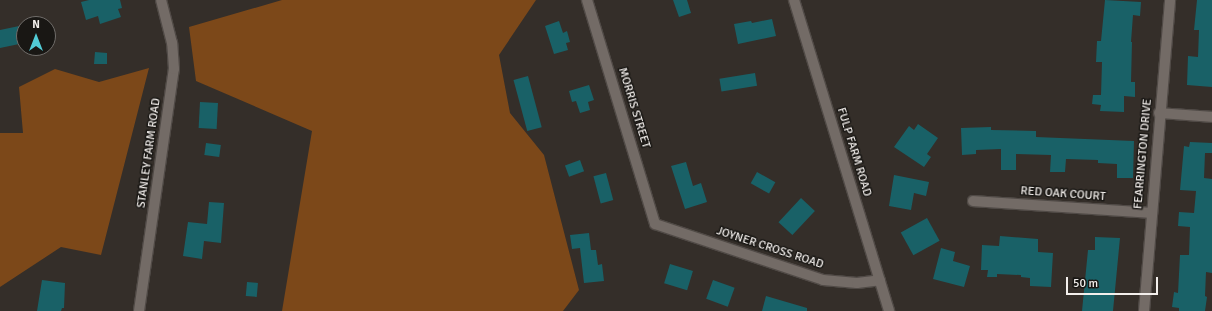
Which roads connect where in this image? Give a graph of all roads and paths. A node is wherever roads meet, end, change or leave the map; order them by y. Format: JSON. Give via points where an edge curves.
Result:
{"nodes":[{"id":1,"x":161,"y":0,"type":"edge"},
{"id":2,"x":587,"y":0,"type":"edge"},
{"id":3,"x":794,"y":0,"type":"edge"},
{"id":4,"x":1170,"y":0,"type":"edge"},
{"id":5,"x":1159,"y":113,"type":"junction"},
{"id":6,"x":1212,"y":117,"type":"edge"},
{"id":7,"x":973,"y":201,"type":"dead end"},
{"id":8,"x":1152,"y":212,"type":"junction"},
{"id":9,"x":655,"y":224,"type":"joint"},
{"id":10,"x":880,"y":280,"type":"junction"},
{"id":11,"x":139,"y":311,"type":"edge"},
{"id":12,"x":889,"y":311,"type":"edge"},
{"id":13,"x":1144,"y":311,"type":"edge"}],
"edges":[{"from":1,"to":11,"type":"street","name":"STANLEY FARM ROAD","via":[[172,42],[174,69]]},
{"from":2,"to":9,"type":"street","name":"MORRIS STREET"},
{"from":3,"to":10,"type":"street","name":"FULP FARM ROAD"},
{"from":4,"to":5,"type":"street","name":"FEARRINGTON DRIVE"},
{"from":5,"to":6,"type":"street"},
{"from":5,"to":8,"type":"street","name":"FEARRINGTON DRIVE"},
{"from":7,"to":8,"type":"street","name":"RED OAK COURT"},
{"from":8,"to":13,"type":"street","name":"FEARRINGTON DRIVE"},
{"from":9,"to":10,"type":"street","name":"JOYNER CROSS ROAD","via":[[823,280],[858,283]]},
{"from":10,"to":12,"type":"street","name":"FULP FARM ROAD"}]}
